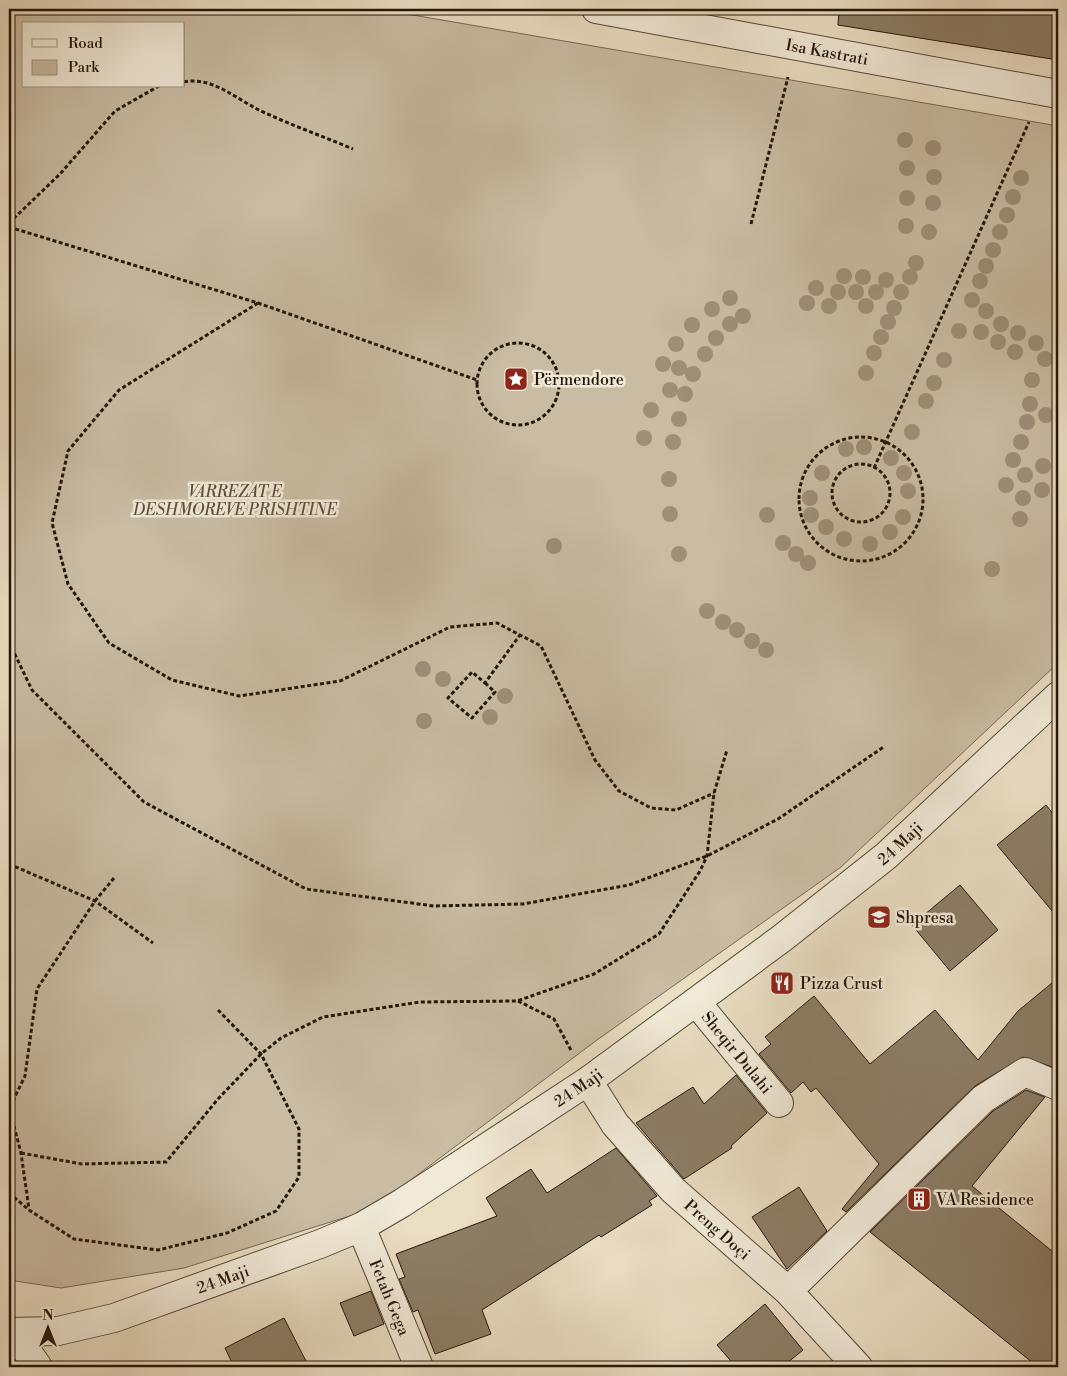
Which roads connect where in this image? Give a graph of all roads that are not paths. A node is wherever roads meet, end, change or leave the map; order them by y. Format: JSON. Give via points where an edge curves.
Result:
{"nodes":[{"id":1,"x":596,"y":9,"type":"edge"},
{"id":2,"x":1050,"y":92,"type":"edge"},
{"id":3,"x":1058,"y":696,"type":"edge"},
{"id":4,"x":696,"y":1002,"type":"junction"},
{"id":5,"x":588,"y":1081,"type":"junction"},
{"id":6,"x":1058,"y":1086,"type":"edge"},
{"id":7,"x":779,"y":1103,"type":"dead end"},
{"id":8,"x":360,"y":1227,"type":"junction"},
{"id":9,"x":788,"y":1291,"type":"junction"},
{"id":10,"x":12,"y":1333,"type":"edge"},
{"id":11,"x":38,"y":1367,"type":"edge"},
{"id":12,"x":419,"y":1367,"type":"edge"},
{"id":13,"x":858,"y":1367,"type":"edge"}],
"edges":[{"from":1,"to":2,"type":"street","name":"Isa Kastrati"},
{"from":3,"to":4,"type":"street","name":"24 Maji","via":[[886,856]]},
{"from":4,"to":5,"type":"street","name":"24 Maji"},
{"from":4,"to":7,"type":"street","name":"Sheqir Dulahi"},
{"from":5,"to":8,"type":"street","name":"24 Maji"},
{"from":5,"to":9,"type":"street","name":"Preng Doçi","via":[[615,1124],[674,1190]]},
{"from":6,"to":9,"type":"street","via":[[1025,1072],[983,1099]]},
{"from":8,"to":10,"type":"street","name":"24 Maji","via":[[114,1318],[58,1331]]},
{"from":8,"to":12,"type":"street","name":"Fetah Gega"},
{"from":9,"to":13,"type":"street","name":"Preng Doçi"},
{"from":10,"to":11,"type":"street"}]}
